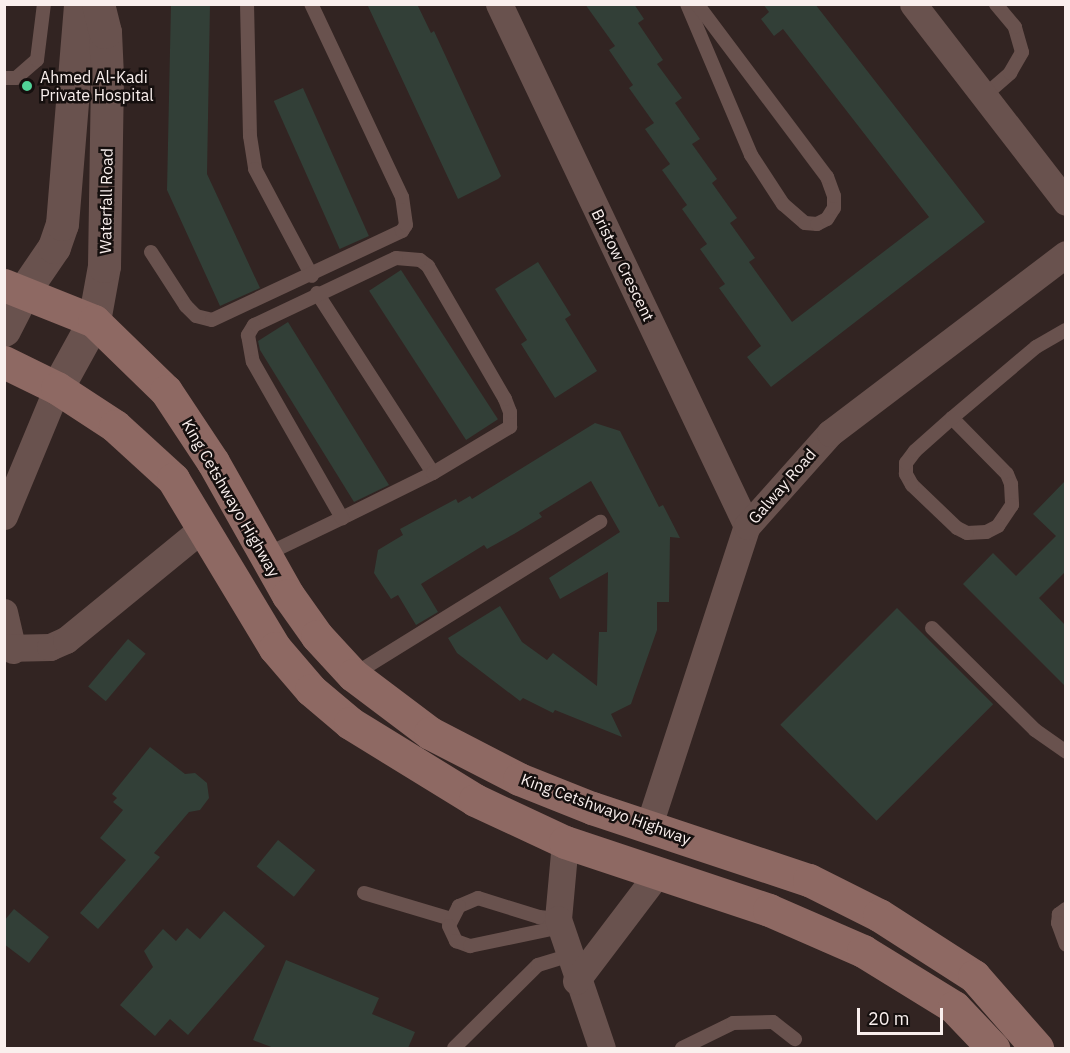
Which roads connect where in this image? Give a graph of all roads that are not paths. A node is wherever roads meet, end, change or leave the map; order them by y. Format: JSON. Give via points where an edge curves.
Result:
{"nodes":[{"id":1,"x":44,"y":4,"type":"edge"},
{"id":2,"x":80,"y":4,"type":"edge"},
{"id":3,"x":98,"y":4,"type":"edge"},
{"id":4,"x":247,"y":4,"type":"edge"},
{"id":5,"x":311,"y":4,"type":"edge"},
{"id":6,"x":499,"y":4,"type":"edge"},
{"id":7,"x":687,"y":4,"type":"edge"},
{"id":8,"x":697,"y":4,"type":"edge"},
{"id":9,"x":913,"y":4,"type":"edge"},
{"id":10,"x":996,"y":4,"type":"edge"},
{"id":11,"x":4,"y":78,"type":"edge"},
{"id":12,"x":984,"y":96,"type":"junction"},
{"id":13,"x":1065,"y":202,"type":"edge"},
{"id":14,"x":151,"y":252,"type":"dead end"},
{"id":15,"x":1065,"y":254,"type":"edge"},
{"id":16,"x":312,"y":276,"type":"junction"},
{"id":17,"x":14,"y":288,"type":"edge"},
{"id":18,"x":317,"y":294,"type":"junction"},
{"id":19,"x":94,"y":321,"type":"junction"},
{"id":20,"x":4,"y":330,"type":"edge"},
{"id":21,"x":1065,"y":330,"type":"edge"},
{"id":22,"x":4,"y":362,"type":"edge"},
{"id":23,"x":57,"y":388,"type":"junction"},
{"id":24,"x":952,"y":418,"type":"junction"},
{"id":25,"x":433,"y":473,"type":"junction"},
{"id":26,"x":4,"y":516,"type":"edge"},
{"id":27,"x":342,"y":518,"type":"junction"},
{"id":28,"x":600,"y":522,"type":"dead end"},
{"id":29,"x":747,"y":526,"type":"junction"},
{"id":30,"x":204,"y":527,"type":"junction"},
{"id":31,"x":265,"y":555,"type":"junction"},
{"id":32,"x":4,"y":612,"type":"edge"},
{"id":33,"x":932,"y":628,"type":"dead end"},
{"id":34,"x":9,"y":649,"type":"edge"},
{"id":35,"x":353,"y":675,"type":"junction"},
{"id":36,"x":1065,"y":752,"type":"edge"},
{"id":37,"x":649,"y":825,"type":"junction"},
{"id":38,"x":565,"y":842,"type":"junction"},
{"id":39,"x":658,"y":873,"type":"junction"},
{"id":40,"x":364,"y":893,"type":"dead end"},
{"id":41,"x":1065,"y":909,"type":"edge"},
{"id":42,"x":451,"y":919,"type":"junction"},
{"id":43,"x":559,"y":923,"type":"junction"},
{"id":44,"x":1065,"y":945,"type":"edge"},
{"id":45,"x":567,"y":953,"type":"junction"},
{"id":46,"x":595,"y":956,"type":"junction"},
{"id":47,"x":576,"y":981,"type":"junction"},
{"id":48,"x":795,"y":1039,"type":"dead end"},
{"id":49,"x":454,"y":1048,"type":"edge"},
{"id":50,"x":602,"y":1048,"type":"edge"},
{"id":51,"x":682,"y":1048,"type":"edge"},
{"id":52,"x":993,"y":1048,"type":"edge"},
{"id":53,"x":1037,"y":1048,"type":"edge"}],
"edges":[{"from":1,"to":11,"type":"lane","via":[[37,60],[16,78]]},
{"from":2,"to":17,"type":"street","via":[[62,224],[54,247]]},
{"from":3,"to":19,"type":"street","name":"Waterfall Road","via":[[105,32],[107,198],[104,266]]},
{"from":4,"to":16,"type":"lane","via":[[250,136],[255,169]]},
{"from":5,"to":16,"type":"lane","via":[[402,197],[406,225],[395,237]]},
{"from":6,"to":29,"type":"street","name":"Bristow Crescent"},
{"from":7,"to":8,"type":"lane","via":[[751,155],[783,204],[804,223],[817,224],[834,208],[827,177]]},
{"from":9,"to":12,"type":"street"},
{"from":10,"to":12,"type":"lane","via":[[1015,27],[1022,52],[1010,73]]},
{"from":12,"to":13,"type":"street"},
{"from":14,"to":16,"type":"lane","via":[[186,306],[205,321]]},
{"from":15,"to":29,"type":"street","name":"Galway Road","via":[[830,433]]},
{"from":17,"to":19,"type":"main road","name":"King Cetshwayo Highway"},
{"from":17,"to":20,"type":"street"},
{"from":18,"to":25,"type":"lane"},
{"from":18,"to":25,"type":"lane","via":[[396,258],[411,258],[428,266],[505,399],[511,422],[505,432]]},
{"from":18,"to":27,"type":"lane","via":[[254,325],[248,346],[253,362]]},
{"from":19,"to":23,"type":"street","name":"Waterfall Road"},
{"from":19,"to":31,"type":"main road","name":"King Cetshwayo Highway","via":[[166,391],[213,462]]},
{"from":21,"to":24,"type":"lane","via":[[1036,347]]},
{"from":22,"to":23,"type":"main road"},
{"from":23,"to":26,"type":"street"},
{"from":23,"to":30,"type":"main road","via":[[146,451],[173,479]]},
{"from":24,"to":24,"type":"lane","via":[[1011,484],[1012,505],[998,526],[986,532],[967,533],[957,528],[906,474],[909,457]]},
{"from":25,"to":27,"type":"lane"},
{"from":27,"to":31,"type":"lane"},
{"from":28,"to":35,"type":"lane"},
{"from":29,"to":37,"type":"street","name":"Galway Road"},
{"from":30,"to":34,"type":"street","via":[[66,640],[50,647]]},
{"from":30,"to":38,"type":"main road","via":[[275,648],[311,690],[407,762]]},
{"from":31,"to":35,"type":"main road","name":"King Cetshwayo Highway","via":[[317,636]]},
{"from":32,"to":34,"type":"street"},
{"from":33,"to":36,"type":"lane","via":[[1035,730]]},
{"from":35,"to":37,"type":"main road","name":"King Cetshwayo Highway","via":[[430,733],[500,769],[592,808]]},
{"from":37,"to":53,"type":"main road","name":"King Cetshwayo Highway","via":[[809,880],[879,915],[974,976]]},
{"from":38,"to":39,"type":"main road"},
{"from":38,"to":43,"type":"street"},
{"from":39,"to":46,"type":"street"},
{"from":39,"to":52,"type":"main road","via":[[769,910],[863,951],[954,1006]]},
{"from":40,"to":42,"type":"lane"},
{"from":41,"to":44,"type":"lane","via":[[1059,914],[1058,923]]},
{"from":42,"to":43,"type":"lane","via":[[459,906],[478,898]]},
{"from":42,"to":43,"type":"lane","via":[[449,926],[456,940],[470,946]]},
{"from":43,"to":45,"type":"street"},
{"from":45,"to":46,"type":"lane"},
{"from":45,"to":47,"type":"street"},
{"from":45,"to":49,"type":"lane","via":[[538,965]]},
{"from":46,"to":47,"type":"street"},
{"from":47,"to":50,"type":"street"},
{"from":48,"to":51,"type":"lane","via":[[773,1022],[733,1023]]}]}
